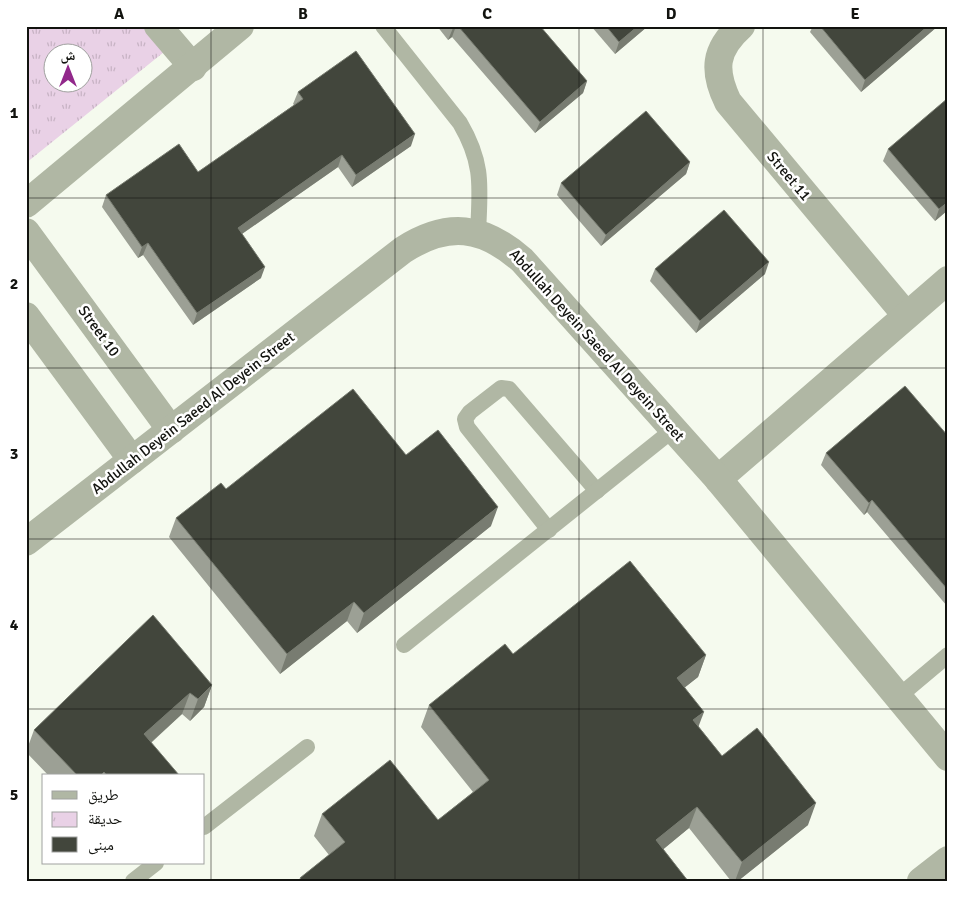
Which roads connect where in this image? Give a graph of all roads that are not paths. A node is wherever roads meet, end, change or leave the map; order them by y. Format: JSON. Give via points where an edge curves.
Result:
{"nodes":[{"id":1,"x":158,"y":26,"type":"edge"},
{"id":2,"x":240,"y":26,"type":"edge"},
{"id":3,"x":383,"y":26,"type":"edge"},
{"id":4,"x":741,"y":26,"type":"edge"},
{"id":5,"x":193,"y":67,"type":"junction"},
{"id":6,"x":26,"y":204,"type":"edge"},
{"id":7,"x":26,"y":232,"type":"edge"},
{"id":8,"x":478,"y":233,"type":"junction"},
{"id":9,"x":948,"y":280,"type":"edge"},
{"id":10,"x":906,"y":314,"type":"junction"},
{"id":11,"x":26,"y":316,"type":"edge"},
{"id":12,"x":171,"y":430,"type":"junction"},
{"id":13,"x":674,"y":430,"type":"junction"},
{"id":14,"x":132,"y":460,"type":"junction"},
{"id":15,"x":718,"y":479,"type":"junction"},
{"id":16,"x":597,"y":491,"type":"junction"},
{"id":17,"x":549,"y":530,"type":"junction"},
{"id":18,"x":26,"y":542,"type":"edge"},
{"id":19,"x":404,"y":645,"type":"dead end"},
{"id":20,"x":948,"y":655,"type":"edge"},
{"id":21,"x":898,"y":697,"type":"junction"},
{"id":22,"x":308,"y":747,"type":"dead end"},
{"id":23,"x":948,"y":757,"type":"edge"},
{"id":24,"x":205,"y":826,"type":"edge"},
{"id":25,"x":948,"y":860,"type":"edge"},
{"id":26,"x":155,"y":864,"type":"edge"},
{"id":27,"x":134,"y":881,"type":"edge"},
{"id":28,"x":921,"y":881,"type":"edge"}],
"edges":[{"from":1,"to":5,"type":"street"},
{"from":2,"to":5,"type":"street"},
{"from":3,"to":8,"type":"lane","via":[[470,140],[480,172]]},
{"from":4,"to":10,"type":"street","name":"Street 11","via":[[728,40],[718,61],[717,73],[728,102]]},
{"from":5,"to":6,"type":"street"},
{"from":7,"to":12,"type":"street","name":"Street 10"},
{"from":8,"to":12,"type":"street","name":"Abdullah Deyein Saeed Al Deyein Street","via":[[446,232],[416,242]]},
{"from":8,"to":13,"type":"street","name":"Abdullah Deyein Saeed Al Deyein Street","via":[[504,245],[522,260]]},
{"from":9,"to":10,"type":"street"},
{"from":10,"to":15,"type":"street"},
{"from":11,"to":14,"type":"street"},
{"from":12,"to":14,"type":"street","name":"Abdullah Deyein Saeed Al Deyein Street"},
{"from":13,"to":15,"type":"street","name":"Abdullah Deyein Saeed Al Deyein Street"},
{"from":13,"to":16,"type":"lane"},
{"from":14,"to":18,"type":"street","name":"Abdullah Deyein Saeed Al Deyein Street"},
{"from":15,"to":21,"type":"street","name":"Abdullah Deyein Saeed Al Deyein Street"},
{"from":16,"to":17,"type":"lane"},
{"from":16,"to":17,"type":"lane","via":[[509,389],[501,388],[477,406],[466,416],[465,424]]},
{"from":17,"to":19,"type":"lane"},
{"from":20,"to":21,"type":"lane"},
{"from":21,"to":23,"type":"street","name":"Abdullah Deyein Saeed Al Deyein Street"},
{"from":22,"to":24,"type":"lane"},
{"from":25,"to":28,"type":"street"},
{"from":26,"to":27,"type":"lane"}]}
